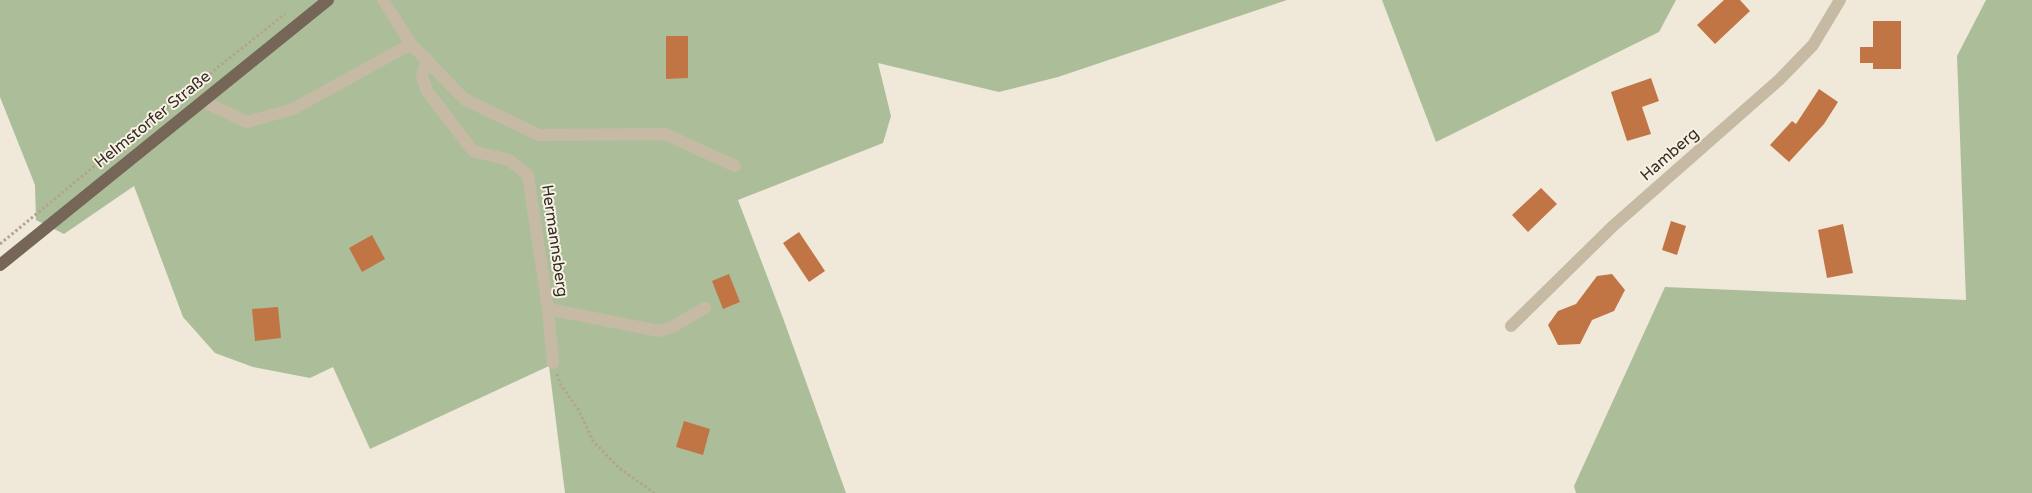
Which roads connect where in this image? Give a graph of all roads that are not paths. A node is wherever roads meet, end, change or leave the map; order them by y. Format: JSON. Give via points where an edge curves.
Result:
{"nodes":[{"id":1,"x":328,"y":0,"type":"edge"},
{"id":2,"x":382,"y":0,"type":"edge"},
{"id":3,"x":1840,"y":0,"type":"edge"},
{"id":4,"x":412,"y":44,"type":"junction"},
{"id":5,"x":427,"y":59,"type":"junction"},
{"id":6,"x":202,"y":101,"type":"junction"},
{"id":7,"x":735,"y":166,"type":"dead end"},
{"id":8,"x":0,"y":265,"type":"edge"},
{"id":9,"x":548,"y":308,"type":"junction"},
{"id":10,"x":705,"y":308,"type":"dead end"},
{"id":11,"x":1511,"y":326,"type":"dead end"},
{"id":12,"x":553,"y":363,"type":"road end"}],
"edges":[{"from":1,"to":6,"type":"main road","name":"Helmstorfer Straße"},
{"from":2,"to":4,"type":"street"},
{"from":3,"to":11,"type":"street","name":"Hamberg","via":[[1813,46],[1779,80],[1613,226]]},
{"from":4,"to":5,"type":"street"},
{"from":4,"to":6,"type":"street","via":[[293,110],[247,122]]},
{"from":5,"to":7,"type":"street","via":[[464,99],[539,135],[665,134]]},
{"from":5,"to":9,"type":"street","name":"Hermannsberg","via":[[422,76],[427,91],[473,151],[509,160],[528,175]]},
{"from":6,"to":8,"type":"main road","name":"Helmstorfer Straße"},
{"from":9,"to":10,"type":"street","via":[[659,331]]},
{"from":9,"to":12,"type":"street","name":"Hermannsberg"}]}
